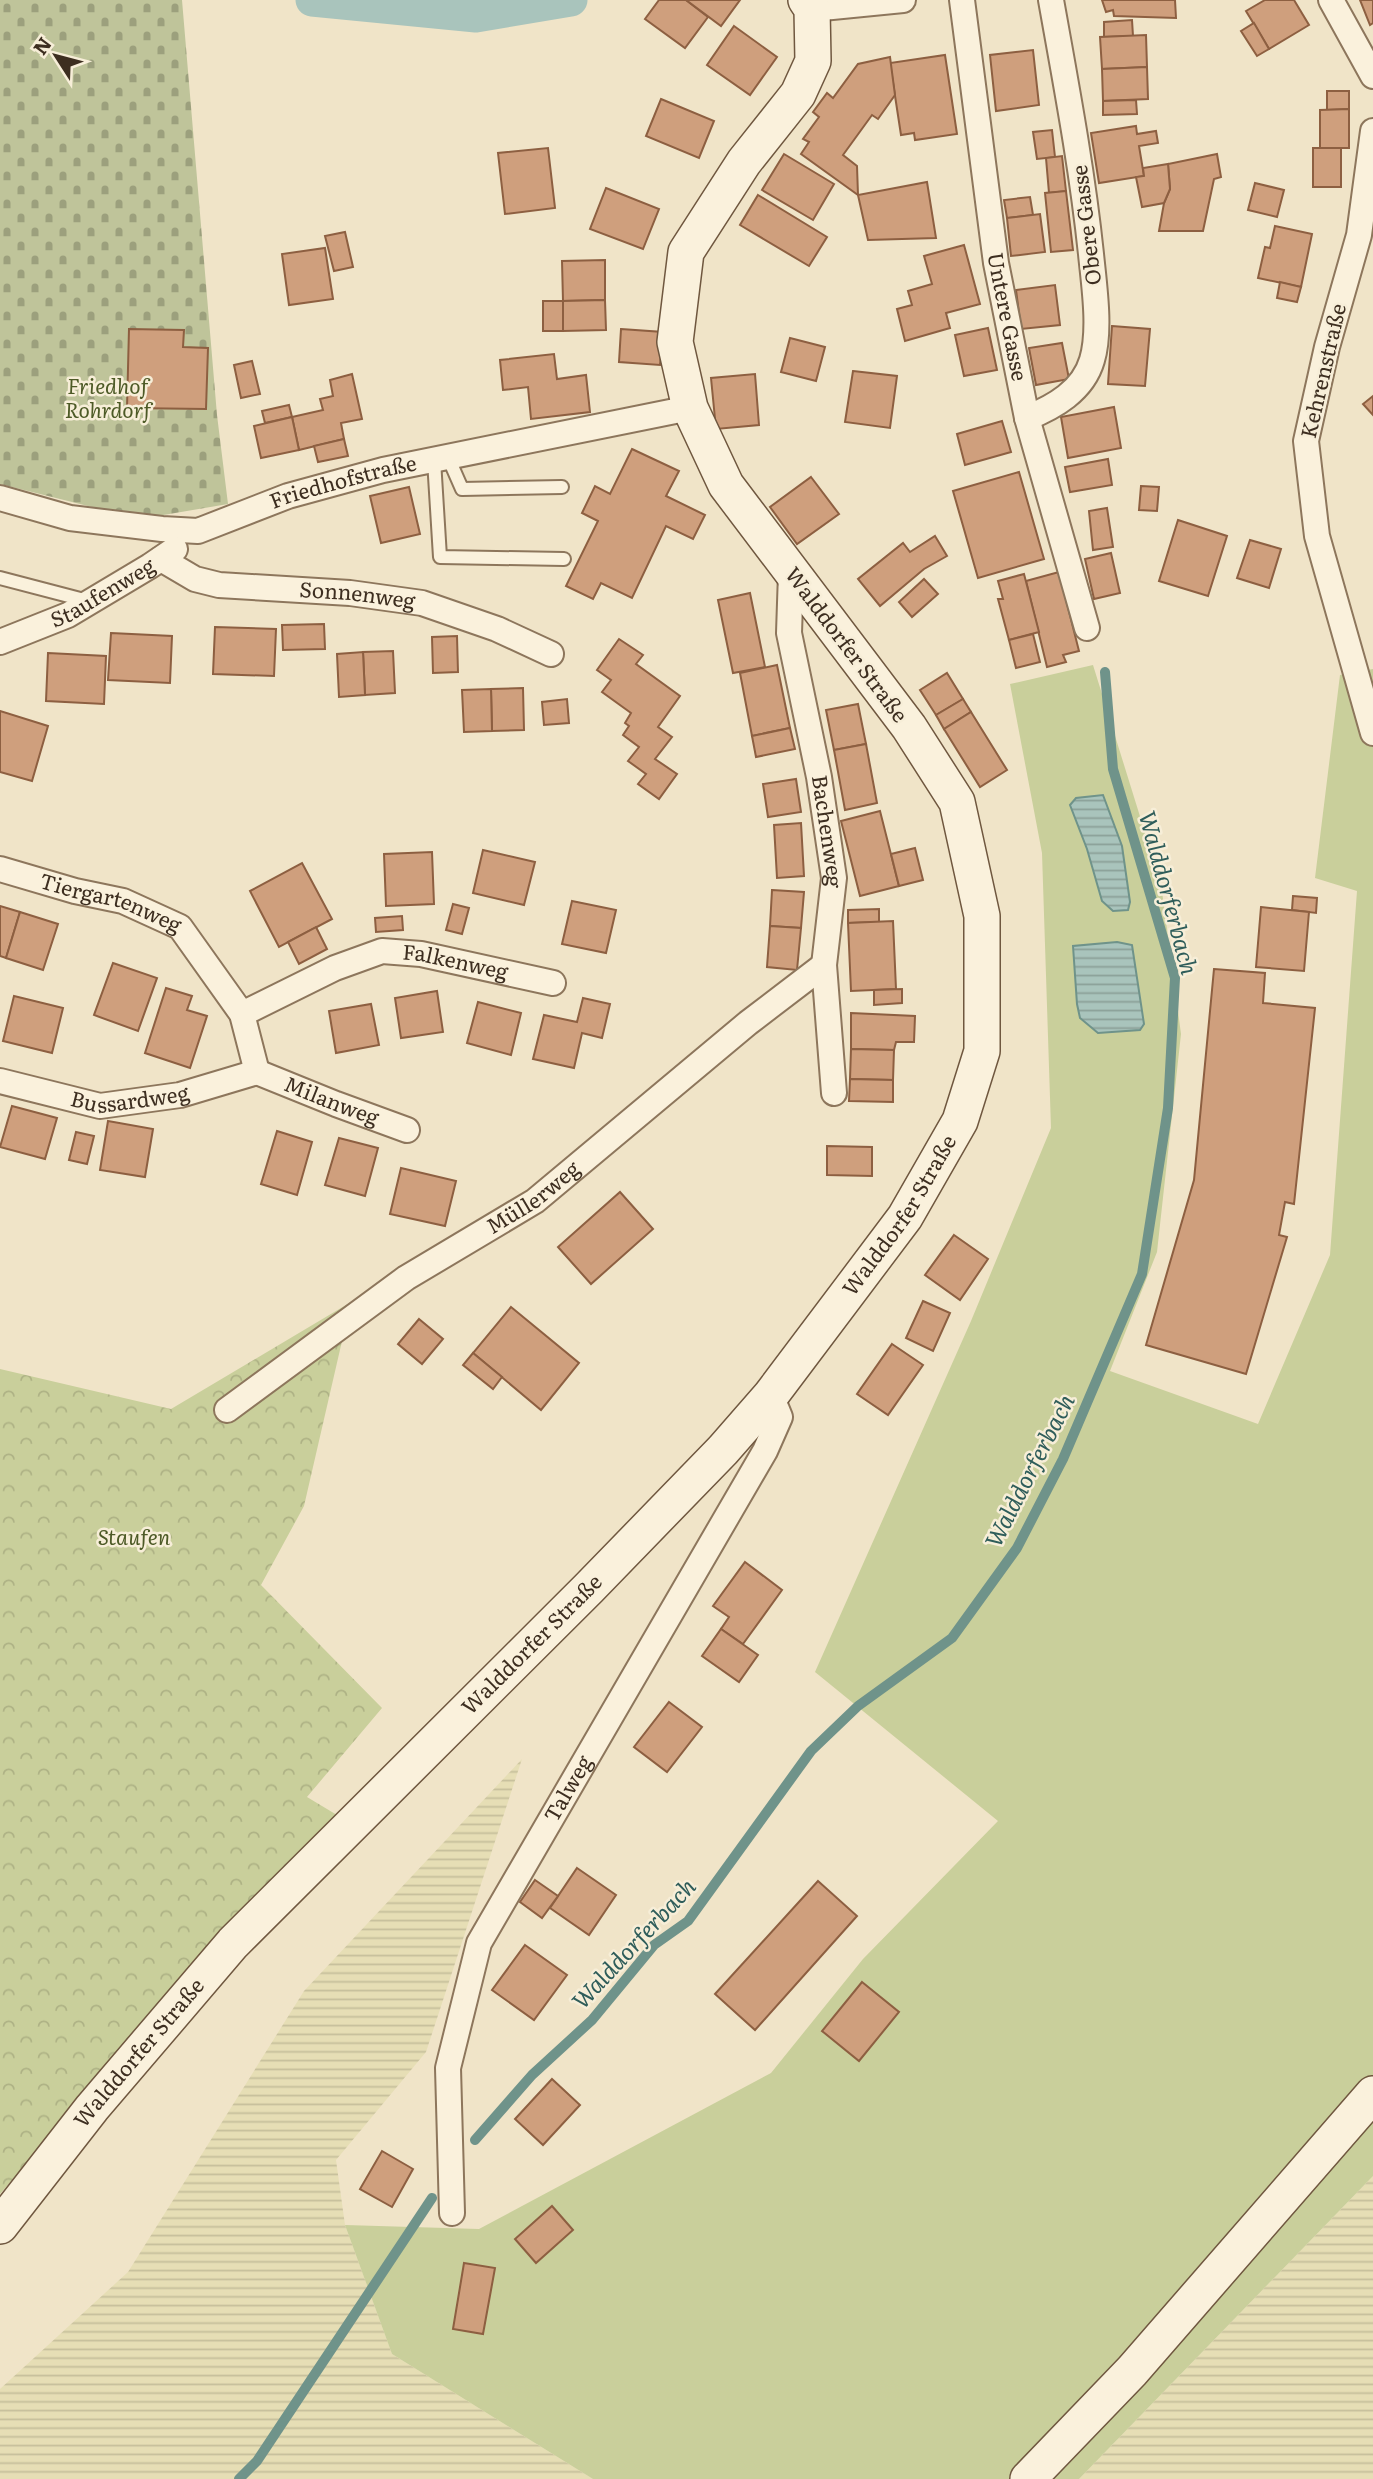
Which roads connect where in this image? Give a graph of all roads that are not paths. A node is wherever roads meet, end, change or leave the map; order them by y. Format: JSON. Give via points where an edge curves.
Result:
{"nodes":[{"id":1,"x":902,"y":0,"type":"edge"},
{"id":2,"x":962,"y":0,"type":"edge"},
{"id":3,"x":1051,"y":0,"type":"edge"},
{"id":4,"x":1331,"y":0,"type":"edge"},
{"id":5,"x":809,"y":4,"type":"edge"},
{"id":6,"x":1373,"y":76,"type":"edge"},
{"id":7,"x":1373,"y":131,"type":"edge"},
{"id":8,"x":690,"y":408,"type":"junction"},
{"id":9,"x":1027,"y":418,"type":"junction"},
{"id":10,"x":441,"y":459,"type":"junction"},
{"id":11,"x":562,"y":487,"type":"dead end"},
{"id":12,"x":0,"y":498,"type":"edge"},
{"id":13,"x":198,"y":531,"type":"junction"},
{"id":14,"x":161,"y":559,"type":"junction"},
{"id":15,"x":564,"y":559,"type":"dead end"},
{"id":16,"x":791,"y":573,"type":"junction"},
{"id":17,"x":0,"y":578,"type":"edge"},
{"id":18,"x":90,"y":602,"type":"junction"},
{"id":19,"x":1087,"y":628,"type":"dead end"},
{"id":20,"x":0,"y":642,"type":"edge"},
{"id":21,"x":551,"y":654,"type":"dead end"},
{"id":22,"x":1373,"y":733,"type":"edge"},
{"id":23,"x":0,"y":869,"type":"edge"},
{"id":24,"x":824,"y":965,"type":"junction"},
{"id":25,"x":554,"y":983,"type":"dead end"},
{"id":26,"x":242,"y":1014,"type":"junction"},
{"id":27,"x":257,"y":1072,"type":"junction"},
{"id":28,"x":0,"y":1081,"type":"edge"},
{"id":29,"x":834,"y":1093,"type":"dead end"},
{"id":30,"x":407,"y":1130,"type":"dead end"},
{"id":31,"x":771,"y":1395,"type":"junction"},
{"id":32,"x":227,"y":1410,"type":"dead end"},
{"id":33,"x":1373,"y":2094,"type":"edge"},
{"id":34,"x":452,"y":2213,"type":"dead end"},
{"id":35,"x":0,"y":2227,"type":"edge"},
{"id":36,"x":1028,"y":2479,"type":"edge"}],
"edges":[{"from":1,"to":5,"type":"street"},
{"from":2,"to":9,"type":"street","name":"Untere Gasse","via":[[996,263]]},
{"from":3,"to":9,"type":"street","name":"Obere Gasse","via":[[1086,206],[1097,310],[1092,361],[1075,391]]},
{"from":4,"to":6,"type":"street"},
{"from":5,"to":8,"type":"street","name":"Walddorfer Straße","via":[[813,61],[798,94],[744,162],[686,252],[675,342]]},
{"from":7,"to":22,"type":"street","name":"Kehrenstraße","via":[[1359,235],[1306,441],[1317,536]]},
{"from":8,"to":10,"type":"street","name":"Friedhofstraße"},
{"from":8,"to":16,"type":"street","name":"Walddorfer Straße","via":[[726,485]]},
{"from":9,"to":19,"type":"street","name":"Untere Gasse"},
{"from":10,"to":11,"type":"lane","via":[[462,489]]},
{"from":10,"to":13,"type":"street","name":"Friedhofstraße","via":[[288,496]]},
{"from":10,"to":15,"type":"lane","via":[[440,557]]},
{"from":12,"to":13,"type":"street","name":"Friedhofstraße","via":[[70,519]]},
{"from":13,"to":14,"type":"street","name":"Staufenweg"},
{"from":14,"to":18,"type":"street","name":"Staufenweg"},
{"from":14,"to":21,"type":"street","name":"Sonnenweg","via":[[195,579],[219,584],[422,603]]},
{"from":16,"to":24,"type":"street","name":"Bachenweg","via":[[789,633],[834,878]]},
{"from":16,"to":31,"type":"street","name":"Walddorfer Straße","via":[[909,727],[957,802],[982,916],[982,1051],[960,1121],[905,1217]]},
{"from":17,"to":18,"type":"lane"},
{"from":18,"to":20,"type":"street","name":"Staufenweg"},
{"from":23,"to":26,"type":"street","name":"Tiergartenweg","via":[[123,901],[180,927]]},
{"from":24,"to":29,"type":"street","name":"Bachenweg"},
{"from":24,"to":32,"type":"street","name":"Müllerweg","via":[[536,1201],[406,1278]]},
{"from":25,"to":26,"type":"street","name":"Falkenweg","via":[[421,954],[382,951],[335,968]]},
{"from":26,"to":27,"type":"street","name":"Tiergartenweg"},
{"from":27,"to":28,"type":"street","name":"Bussardweg","via":[[180,1095],[100,1106]]},
{"from":27,"to":30,"type":"street","name":"Milanweg"},
{"from":31,"to":34,"type":"street","name":"Talweg","via":[[780,1417],[765,1451],[479,1943],[448,2068]]},
{"from":31,"to":35,"type":"street","name":"Walddorfer Straße","via":[[608,1568],[233,1943],[92,2108]]},
{"from":33,"to":36,"type":"street","via":[[1132,2371]]}]}
